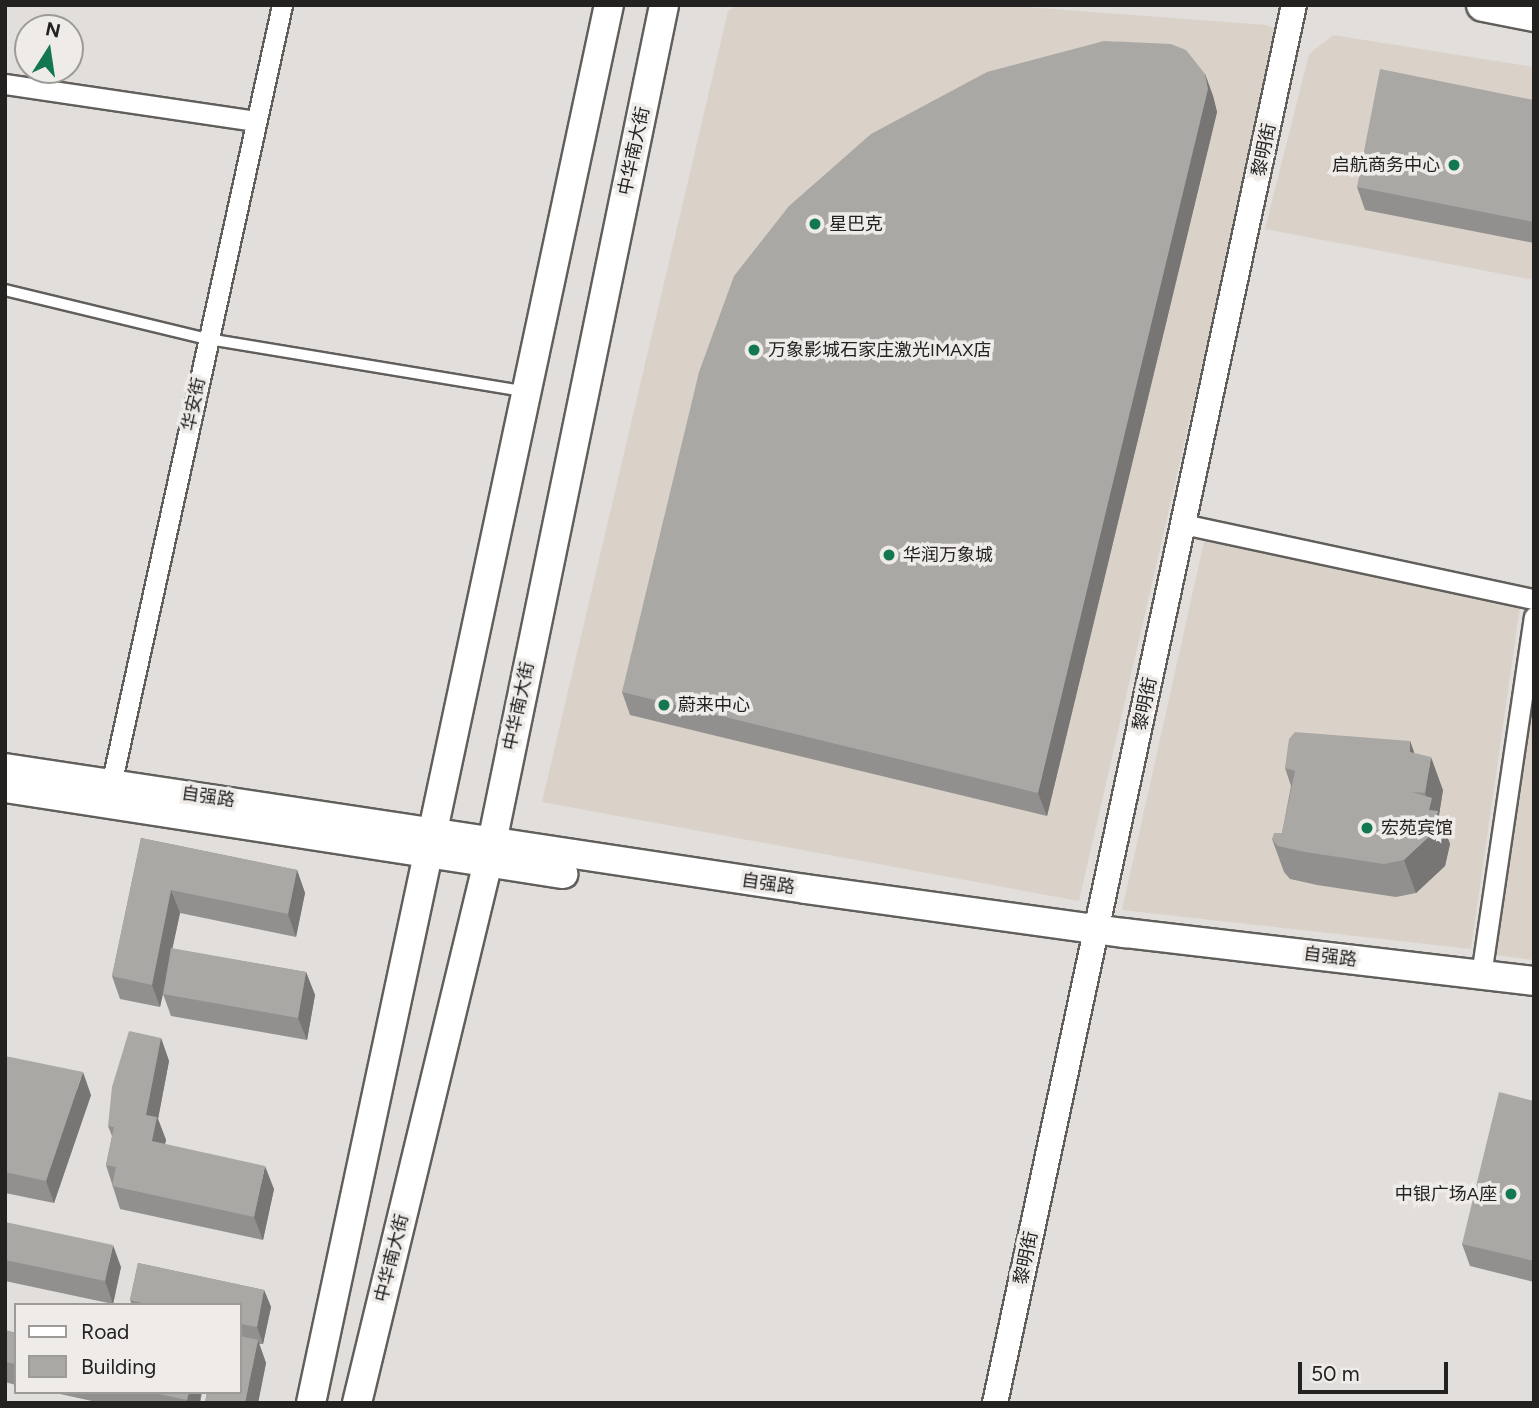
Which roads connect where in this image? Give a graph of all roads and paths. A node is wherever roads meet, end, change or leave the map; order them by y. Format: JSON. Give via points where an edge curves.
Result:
{"nodes":[{"id":1,"x":282,"y":5,"type":"edge"},
{"id":2,"x":609,"y":5,"type":"edge"},
{"id":3,"x":664,"y":5,"type":"edge"},
{"id":4,"x":1294,"y":5,"type":"edge"},
{"id":5,"x":1483,"y":5,"type":"edge"},
{"id":6,"x":1534,"y":15,"type":"edge"},
{"id":7,"x":5,"y":84,"type":"edge"},
{"id":8,"x":256,"y":121,"type":"junction"},
{"id":9,"x":5,"y":290,"type":"edge"},
{"id":10,"x":208,"y":339,"type":"junction"},
{"id":11,"x":527,"y":392,"type":"junction"},
{"id":12,"x":1183,"y":524,"type":"junction"},
{"id":13,"x":1534,"y":599,"type":"edge"},
{"id":14,"x":1534,"y":617,"type":"edge"},
{"id":15,"x":5,"y":768,"type":"edge"},
{"id":16,"x":5,"y":788,"type":"edge"},
{"id":17,"x":109,"y":793,"type":"junction"},
{"id":18,"x":430,"y":842,"type":"junction"},
{"id":19,"x":490,"y":852,"type":"junction"},
{"id":20,"x":1095,"y":939,"type":"junction"},
{"id":21,"x":1481,"y":975,"type":"junction"},
{"id":22,"x":1534,"y":981,"type":"edge"},
{"id":23,"x":1534,"y":1001,"type":"edge"},
{"id":24,"x":361,"y":1402,"type":"edge"},
{"id":25,"x":311,"y":1403,"type":"edge"},
{"id":26,"x":995,"y":1403,"type":"edge"}],
"edges":[{"from":1,"to":8,"type":"street","name":"华安街"},
{"from":2,"to":11,"type":"main road"},
{"from":3,"to":19,"type":"main road","name":"中华南大街"},
{"from":4,"to":12,"type":"street","name":"黎明街"},
{"from":5,"to":6,"type":"main road"},
{"from":7,"to":8,"type":"street"},
{"from":8,"to":10,"type":"street","name":"华安街"},
{"from":9,"to":10,"type":"lane"},
{"from":10,"to":11,"type":"lane"},
{"from":10,"to":17,"type":"street","name":"华安街"},
{"from":11,"to":18,"type":"main road"},
{"from":12,"to":13,"type":"street"},
{"from":12,"to":20,"type":"street","name":"黎明街"},
{"from":14,"to":21,"type":"street"},
{"from":15,"to":17,"type":"main road","name":"自强路"},
{"from":16,"to":17,"type":"main road","name":"自强路"},
{"from":17,"to":18,"type":"main road","name":"自强路"},
{"from":18,"to":19,"type":"main road","name":"自强路"},
{"from":18,"to":25,"type":"main road"},
{"from":19,"to":20,"type":"main road","name":"自强路"},
{"from":19,"to":24,"type":"main road","name":"中华南大街"},
{"from":20,"to":21,"type":"main road","name":"自强路"},
{"from":20,"to":23,"type":"main road","name":"自强路"},
{"from":20,"to":26,"type":"street","name":"黎明街"},
{"from":21,"to":22,"type":"main road","name":"自强路"}]}
